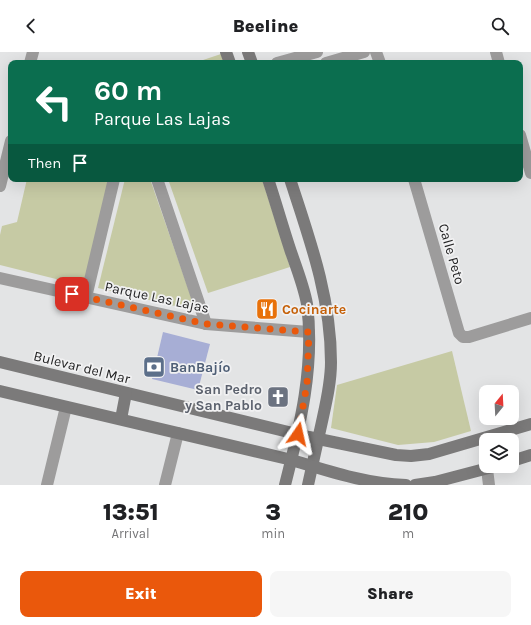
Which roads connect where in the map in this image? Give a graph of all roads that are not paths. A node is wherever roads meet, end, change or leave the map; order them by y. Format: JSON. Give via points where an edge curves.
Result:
{"nodes":[{"id":1,"x":317,"y":52,"type":"edge"},
{"id":2,"x":364,"y":52,"type":"edge"},
{"id":3,"x":288,"y":60,"type":"edge"},
{"id":4,"x":336,"y":60,"type":"edge"},
{"id":5,"x":523,"y":146,"type":"edge"},
{"id":6,"x":8,"y":153,"type":"edge"},
{"id":7,"x":531,"y":173,"type":"edge"},
{"id":8,"x":113,"y":182,"type":"edge"},
{"id":9,"x":158,"y":182,"type":"edge"},
{"id":10,"x":269,"y":182,"type":"edge"},
{"id":11,"x":291,"y":182,"type":"edge"},
{"id":12,"x":415,"y":182,"type":"edge"},
{"id":13,"x":0,"y":186,"type":"edge"},
{"id":14,"x":0,"y":278,"type":"edge"},
{"id":15,"x":86,"y":297,"type":"junction"},
{"id":16,"x":531,"y":318,"type":"edge"},
{"id":17,"x":206,"y":324,"type":"junction"},
{"id":18,"x":309,"y":332,"type":"junction"},
{"id":19,"x":0,"y":362,"type":"edge"},
{"id":20,"x":0,"y":391,"type":"edge"},
{"id":21,"x":126,"y":393,"type":"junction"},
{"id":22,"x":66,"y":407,"type":"junction"},
{"id":23,"x":121,"y":419,"type":"junction"},
{"id":24,"x":531,"y":424,"type":"edge"},
{"id":25,"x":178,"y":433,"type":"junction"},
{"id":26,"x":298,"y":434,"type":"junction"},
{"id":27,"x":319,"y":439,"type":"junction"},
{"id":28,"x":531,"y":455,"type":"edge"},
{"id":29,"x":519,"y":459,"type":"edge"},
{"id":30,"x":292,"y":460,"type":"junction"},
{"id":31,"x":312,"y":467,"type":"junction"},
{"id":32,"x":479,"y":470,"type":"edge"},
{"id":33,"x":491,"y":473,"type":"edge"},
{"id":34,"x":371,"y":483,"type":"edge"},
{"id":35,"x":47,"y":485,"type":"edge"},
{"id":36,"x":165,"y":485,"type":"edge"},
{"id":37,"x":285,"y":485,"type":"edge"},
{"id":38,"x":308,"y":485,"type":"edge"},
{"id":39,"x":406,"y":485,"type":"edge"},
{"id":40,"x":415,"y":485,"type":"edge"},
{"id":41,"x":489,"y":485,"type":"edge"}],
"edges":[{"from":1,"to":3,"type":"street"},
{"from":2,"to":4,"type":"street"},
{"from":5,"to":7,"type":"street"},
{"from":6,"to":13,"type":"street"},
{"from":8,"to":15,"type":"street"},
{"from":9,"to":17,"type":"street"},
{"from":10,"to":18,"type":"street","via":[[306,303]]},
{"from":11,"to":27,"type":"street","via":[[319,268],[330,332],[330,382]]},
{"from":12,"to":16,"type":"street","name":"Calle Peto","via":[[459,333],[463,337],[469,337]]},
{"from":14,"to":15,"type":"street","name":"Parque Las Lajas"},
{"from":15,"to":17,"type":"street","name":"Parque Las Lajas"},
{"from":17,"to":18,"type":"street","name":"Parque Las Lajas"},
{"from":18,"to":26,"type":"street","via":[[307,384]]},
{"from":19,"to":21,"type":"street","name":"Bulevar del Mar"},
{"from":20,"to":22,"type":"street"},
{"from":21,"to":23,"type":"street"},
{"from":21,"to":26,"type":"street","name":"Bulevar del Mar"},
{"from":22,"to":23,"type":"street"},
{"from":22,"to":35,"type":"street"},
{"from":23,"to":25,"type":"street"},
{"from":24,"to":27,"type":"street","name":"Bulevar del Mar","via":[[429,454],[411,456]]},
{"from":25,"to":30,"type":"street"},
{"from":25,"to":36,"type":"street"},
{"from":26,"to":27,"type":"street","name":"Bulevar del Mar"},
{"from":26,"to":30,"type":"street"},
{"from":27,"to":31,"type":"street"},
{"from":28,"to":29,"type":"street"},
{"from":30,"to":31,"type":"street"},
{"from":30,"to":37,"type":"street"},
{"from":31,"to":34,"type":"street"},
{"from":31,"to":38,"type":"street"},
{"from":32,"to":40,"type":"street"},
{"from":33,"to":41,"type":"street"},
{"from":34,"to":39,"type":"street"}]}
